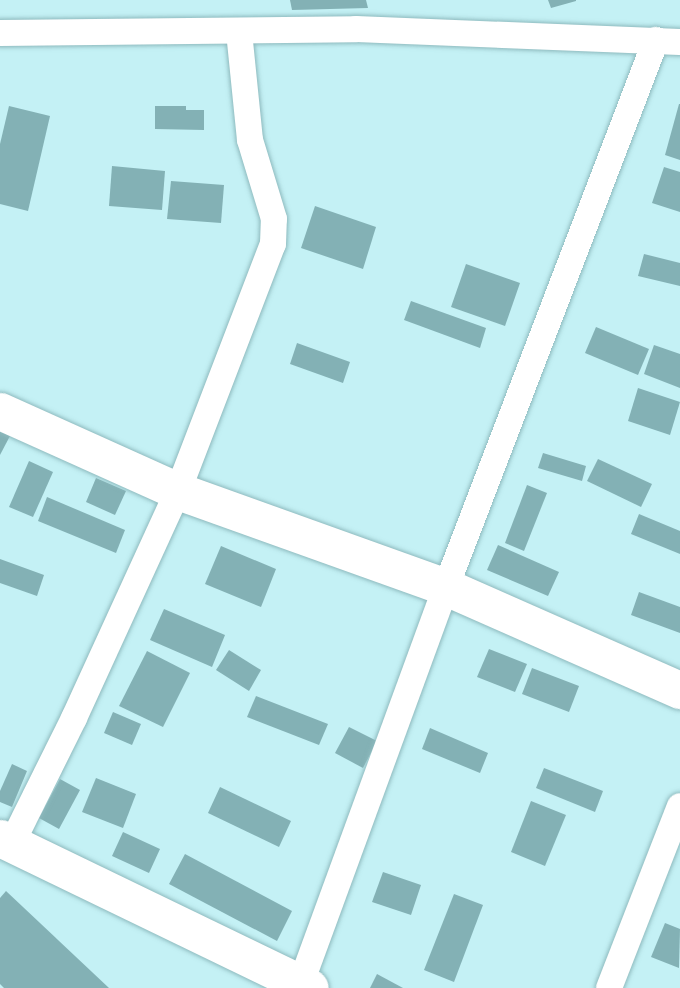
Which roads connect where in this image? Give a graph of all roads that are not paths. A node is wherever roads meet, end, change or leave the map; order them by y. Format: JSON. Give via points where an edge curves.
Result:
{"nodes":[{"id":1,"x":239,"y":32,"type":"junction"},
{"id":2,"x":0,"y":33,"type":"edge"},
{"id":3,"x":668,"y":41,"type":"edge"},
{"id":4,"x":0,"y":411,"type":"edge"},
{"id":5,"x":178,"y":491,"type":"junction"},
{"id":6,"x":446,"y":587,"type":"junction"},
{"id":7,"x":680,"y":690,"type":"edge"},
{"id":8,"x":680,"y":806,"type":"edge"},
{"id":9,"x":6,"y":841,"type":"edge"},
{"id":10,"x":306,"y":986,"type":"edge"},
{"id":11,"x":609,"y":988,"type":"edge"}],
"edges":[{"from":1,"to":2,"type":"street"},
{"from":1,"to":3,"type":"street","via":[[356,29]]},
{"from":1,"to":5,"type":"street","via":[[250,140],[274,219],[274,244]]},
{"from":3,"to":6,"type":"street"},
{"from":4,"to":5,"type":"street"},
{"from":5,"to":6,"type":"street"},
{"from":5,"to":9,"type":"street","via":[[74,718]]},
{"from":6,"to":7,"type":"street"},
{"from":6,"to":10,"type":"street"},
{"from":8,"to":11,"type":"street"},
{"from":9,"to":10,"type":"street"}]}
